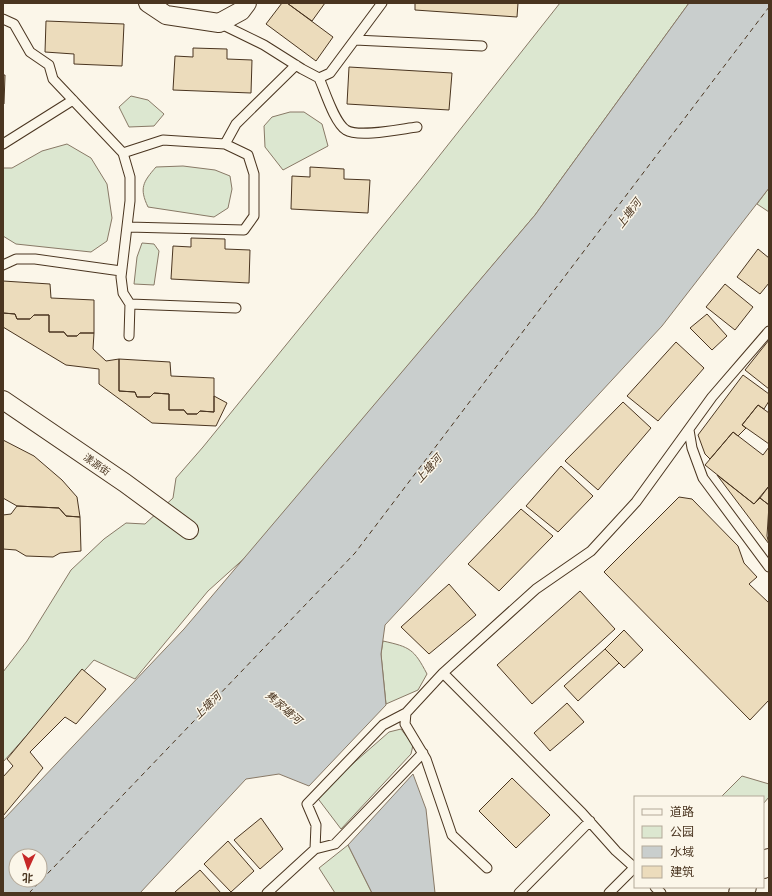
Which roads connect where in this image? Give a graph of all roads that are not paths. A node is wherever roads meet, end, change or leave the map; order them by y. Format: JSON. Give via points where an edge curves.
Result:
{"nodes":[{"id":1,"x":148,"y":3,"type":"edge"},
{"id":2,"x":247,"y":3,"type":"edge"},
{"id":3,"x":382,"y":3,"type":"edge"},
{"id":4,"x":3,"y":19,"type":"edge"},
{"id":5,"x":219,"y":23,"type":"junction"},
{"id":6,"x":355,"y":40,"type":"junction"},
{"id":7,"x":482,"y":46,"type":"dead end"},
{"id":8,"x":296,"y":65,"type":"junction"},
{"id":9,"x":319,"y":78,"type":"junction"},
{"id":10,"x":74,"y":100,"type":"junction"},
{"id":11,"x":417,"y":127,"type":"dead end"},
{"id":12,"x":3,"y":144,"type":"edge"},
{"id":13,"x":224,"y":144,"type":"junction"},
{"id":14,"x":123,"y":153,"type":"junction"},
{"id":15,"x":128,"y":227,"type":"junction"},
{"id":16,"x":3,"y":265,"type":"edge"},
{"id":17,"x":121,"y":271,"type":"junction"},
{"id":18,"x":130,"y":304,"type":"junction"},
{"id":19,"x":236,"y":308,"type":"dead end"},
{"id":20,"x":769,"y":331,"type":"edge"},
{"id":21,"x":129,"y":336,"type":"dead end"},
{"id":22,"x":3,"y":400,"type":"edge"},
{"id":23,"x":688,"y":430,"type":"junction"},
{"id":24,"x":189,"y":530,"type":"dead end"},
{"id":25,"x":769,"y":566,"type":"edge"},
{"id":26,"x":443,"y":673,"type":"junction"},
{"id":27,"x":406,"y":713,"type":"junction"},
{"id":28,"x":423,"y":754,"type":"junction"},
{"id":29,"x":590,"y":821,"type":"junction"},
{"id":30,"x":315,"y":849,"type":"junction"},
{"id":31,"x":634,"y":867,"type":"edge"},
{"id":32,"x":487,"y":868,"type":"dead end"},
{"id":33,"x":634,"y":869,"type":"edge"},
{"id":34,"x":267,"y":893,"type":"edge"},
{"id":35,"x":519,"y":893,"type":"edge"},
{"id":36,"x":609,"y":893,"type":"edge"}],
"edges":[{"from":1,"to":5,"type":"street","via":[[166,15]]},
{"from":2,"to":5,"type":"street","via":[[241,11]]},
{"from":3,"to":6,"type":"lane"},
{"from":4,"to":10,"type":"lane","via":[[14,24],[30,52],[49,65],[54,79]]},
{"from":5,"to":8,"type":"lane","via":[[264,45]]},
{"from":6,"to":7,"type":"lane"},
{"from":6,"to":9,"type":"lane","via":[[330,74]]},
{"from":8,"to":9,"type":"lane"},
{"from":8,"to":13,"type":"lane","via":[[236,124]]},
{"from":9,"to":11,"type":"lane","via":[[336,118],[346,130],[359,133]]},
{"from":10,"to":12,"type":"lane"},
{"from":10,"to":14,"type":"lane"},
{"from":13,"to":14,"type":"lane","via":[[163,140]]},
{"from":13,"to":15,"type":"lane","via":[[248,155],[254,174],[254,216],[244,230]]},
{"from":14,"to":15,"type":"lane","via":[[130,177]]},
{"from":15,"to":17,"type":"lane"},
{"from":16,"to":17,"type":"lane","via":[[16,260],[36,259]]},
{"from":17,"to":18,"type":"lane","via":[[123,293]]},
{"from":18,"to":19,"type":"lane"},
{"from":18,"to":21,"type":"lane"},
{"from":20,"to":23,"type":"lane","via":[[712,397]]},
{"from":22,"to":24,"type":"street","name":"漾源街"},
{"from":23,"to":25,"type":"lane","via":[[703,478]]},
{"from":23,"to":26,"type":"lane","via":[[636,502],[591,551],[536,589]]},
{"from":26,"to":27,"type":"lane"},
{"from":26,"to":29,"type":"lane"},
{"from":27,"to":28,"type":"lane","via":[[405,724]]},
{"from":27,"to":30,"type":"lane","via":[[383,725],[307,804],[316,825]]},
{"from":28,"to":30,"type":"lane","via":[[335,844]]},
{"from":28,"to":32,"type":"lane","via":[[452,835]]},
{"from":29,"to":31,"type":"lane"},
{"from":29,"to":35,"type":"lane"},
{"from":30,"to":34,"type":"lane"},
{"from":33,"to":36,"type":"lane"}]}
